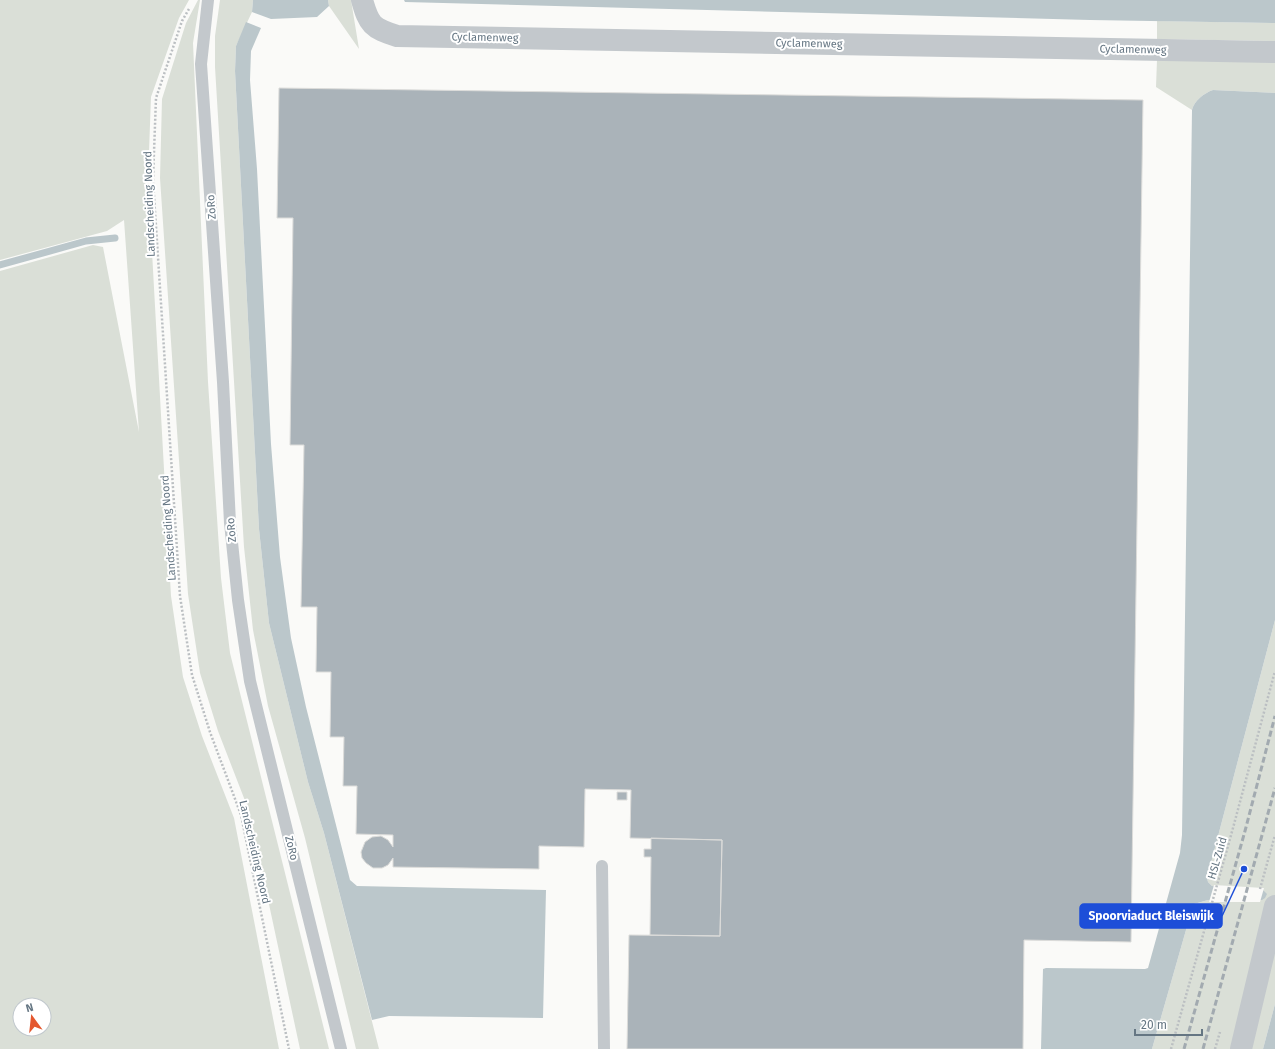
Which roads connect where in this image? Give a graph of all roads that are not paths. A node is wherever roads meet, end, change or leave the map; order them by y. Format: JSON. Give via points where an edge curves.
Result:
{"nodes":[{"id":1,"x":208,"y":0,"type":"edge"},
{"id":2,"x":362,"y":0,"type":"edge"},
{"id":3,"x":1275,"y":52,"type":"edge"},
{"id":4,"x":602,"y":866,"type":"dead end"},
{"id":5,"x":1275,"y":906,"type":"edge"},
{"id":6,"x":341,"y":1049,"type":"edge"},
{"id":7,"x":604,"y":1049,"type":"edge"},
{"id":8,"x":1241,"y":1049,"type":"edge"}],
"edges":[{"from":1,"to":6,"type":"lane","name":"ZoRo","via":[[201,64],[230,523],[238,600],[250,681]]},
{"from":2,"to":3,"type":"street","name":"Cyclamenweg","via":[[368,20],[380,30],[397,36]]},
{"from":4,"to":7,"type":"lane"},
{"from":5,"to":8,"type":"street"}]}
